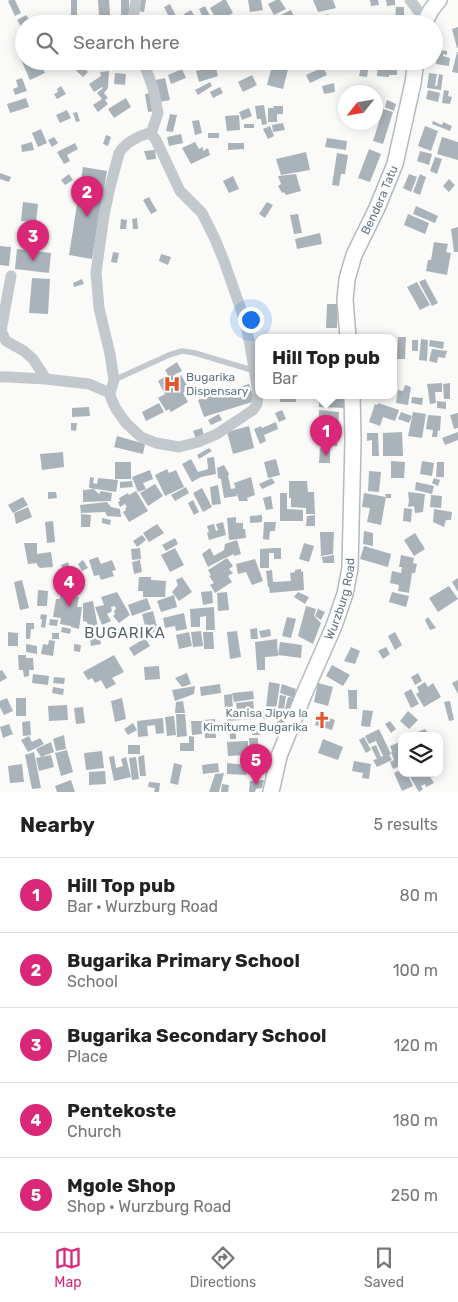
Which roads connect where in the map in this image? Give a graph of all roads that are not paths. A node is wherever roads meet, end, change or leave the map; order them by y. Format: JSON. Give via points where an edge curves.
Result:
{"nodes":[{"id":1,"x":136,"y":0,"type":"edge"},
{"id":2,"x":410,"y":0,"type":"edge"},
{"id":3,"x":439,"y":0,"type":"edge"},
{"id":4,"x":133,"y":15,"type":"edge"},
{"id":5,"x":420,"y":15,"type":"edge"},
{"id":6,"x":428,"y":15,"type":"edge"},
{"id":7,"x":146,"y":70,"type":"edge"},
{"id":8,"x":415,"y":70,"type":"edge"},
{"id":9,"x":151,"y":134,"type":"junction"},
{"id":10,"x":11,"y":276,"type":"dead end"},
{"id":11,"x":3,"y":306,"type":"edge"},
{"id":12,"x":1,"y":332,"type":"edge"},
{"id":13,"x":348,"y":334,"type":"edge"},
{"id":14,"x":255,"y":364,"type":"edge"},
{"id":15,"x":255,"y":370,"type":"edge"},
{"id":16,"x":0,"y":378,"type":"edge"},
{"id":17,"x":46,"y":380,"type":"junction"},
{"id":18,"x":114,"y":380,"type":"junction"},
{"id":19,"x":110,"y":392,"type":"junction"},
{"id":20,"x":257,"y":399,"type":"edge"},
{"id":21,"x":352,"y":399,"type":"edge"},
{"id":22,"x":271,"y":792,"type":"edge"}],
"edges":[{"from":1,"to":4,"type":"street"},
{"from":2,"to":5,"type":"street"},
{"from":3,"to":6,"type":"main road"},
{"from":7,"to":9,"type":"street","via":[[158,113]]},
{"from":8,"to":13,"type":"main road","name":"Bendera Tatu","via":[[395,164],[347,279]]},
{"from":9,"to":14,"type":"street","via":[[180,191],[202,213],[215,238],[236,291]]},
{"from":9,"to":18,"type":"street","via":[[128,144],[119,153],[100,241],[96,274],[99,308]]},
{"from":10,"to":11,"type":"street"},
{"from":11,"to":12,"type":"street"},
{"from":12,"to":17,"type":"street","via":[[6,341],[33,358]]},
{"from":15,"to":18,"type":"lane","via":[[182,352]]},
{"from":16,"to":17,"type":"street"},
{"from":17,"to":19,"type":"street","via":[[89,384]]},
{"from":18,"to":19,"type":"street"},
{"from":19,"to":20,"type":"street","via":[[116,409],[141,437],[156,444],[179,447],[217,434],[253,410]]},
{"from":21,"to":22,"type":"main road","name":"Wurzburg Road","via":[[350,568],[345,594],[279,756]]}]}
